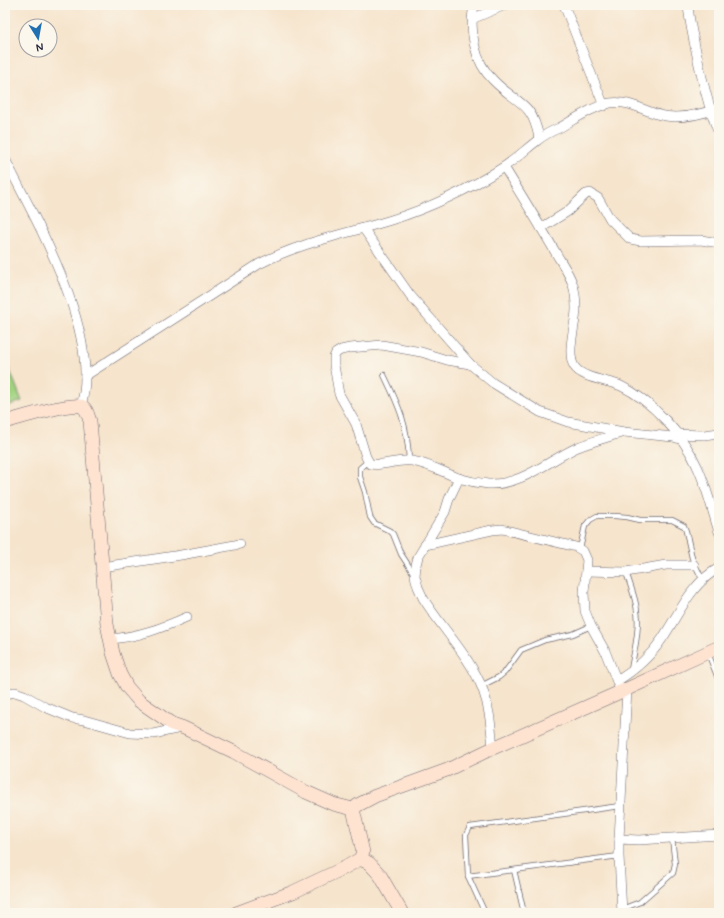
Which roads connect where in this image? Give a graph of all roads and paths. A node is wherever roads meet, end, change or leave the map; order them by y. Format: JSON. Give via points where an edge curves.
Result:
{"nodes":[{"id":1,"x":474,"y":5,"type":"edge"},
{"id":2,"x":505,"y":5,"type":"edge"},
{"id":3,"x":564,"y":5,"type":"edge"},
{"id":4,"x":688,"y":5,"type":"edge"},
{"id":5,"x":472,"y":19,"type":"junction"},
{"id":6,"x":604,"y":106,"type":"junction"},
{"id":7,"x":715,"y":110,"type":"edge"},
{"id":8,"x":719,"y":134,"type":"edge"},
{"id":9,"x":539,"y":138,"type":"junction"},
{"id":10,"x":5,"y":159,"type":"edge"},
{"id":11,"x":504,"y":167,"type":"junction"},
{"id":12,"x":362,"y":228,"type":"junction"},
{"id":13,"x":541,"y":228,"type":"junction"},
{"id":14,"x":719,"y":243,"type":"edge"},
{"id":15,"x":470,"y":364,"type":"junction"},
{"id":16,"x":85,"y":376,"type":"junction"},
{"id":17,"x":384,"y":376,"type":"dead end"},
{"id":18,"x":81,"y":406,"type":"junction"},
{"id":19,"x":5,"y":422,"type":"edge"},
{"id":20,"x":624,"y":432,"type":"junction"},
{"id":21,"x":719,"y":434,"type":"edge"},
{"id":22,"x":678,"y":436,"type":"junction"},
{"id":23,"x":368,"y":461,"type":"junction"},
{"id":24,"x":409,"y":461,"type":"junction"},
{"id":25,"x":459,"y":478,"type":"junction"},
{"id":26,"x":719,"y":532,"type":"edge"},
{"id":27,"x":240,"y":544,"type":"dead end"},
{"id":28,"x":425,"y":545,"type":"junction"},
{"id":29,"x":580,"y":549,"type":"junction"},
{"id":30,"x":694,"y":565,"type":"junction"},
{"id":31,"x":102,"y":567,"type":"junction"},
{"id":32,"x":719,"y":568,"type":"edge"},
{"id":33,"x":586,"y":571,"type":"junction"},
{"id":34,"x":626,"y":572,"type":"junction"},
{"id":35,"x":415,"y":576,"type":"junction"},
{"id":36,"x":702,"y":579,"type":"junction"},
{"id":37,"x":187,"y":617,"type":"dead end"},
{"id":38,"x":591,"y":626,"type":"junction"},
{"id":39,"x":110,"y":639,"type":"junction"},
{"id":40,"x":713,"y":650,"type":"edge"},
{"id":41,"x":631,"y":673,"type":"junction"},
{"id":42,"x":719,"y":681,"type":"edge"},
{"id":43,"x":481,"y":686,"type":"junction"},
{"id":44,"x":622,"y":688,"type":"junction"},
{"id":45,"x":5,"y":694,"type":"edge"},
{"id":46,"x":184,"y":728,"type":"junction"},
{"id":47,"x":493,"y":748,"type":"junction"},
{"id":48,"x":620,"y":806,"type":"junction"},
{"id":49,"x":353,"y":809,"type":"junction"},
{"id":50,"x":719,"y":835,"type":"edge"},
{"id":51,"x":672,"y":838,"type":"junction"},
{"id":52,"x":619,"y":839,"type":"junction"},
{"id":53,"x":618,"y":856,"type":"junction"},
{"id":54,"x":360,"y":859,"type":"junction"},
{"id":55,"x":514,"y":870,"type":"junction"},
{"id":56,"x":468,"y":876,"type":"junction"},
{"id":57,"x":622,"y":911,"type":"edge"},
{"id":58,"x":236,"y":913,"type":"edge"},
{"id":59,"x":402,"y":913,"type":"edge"},
{"id":60,"x":485,"y":913,"type":"edge"},
{"id":61,"x":524,"y":913,"type":"edge"}],
"edges":[{"from":1,"to":5,"type":"street"},
{"from":2,"to":5,"type":"street"},
{"from":3,"to":6,"type":"street"},
{"from":4,"to":7,"type":"street","via":[[695,44]]},
{"from":5,"to":9,"type":"street","via":[[478,58],[485,71],[493,81],[522,102],[532,113]]},
{"from":6,"to":7,"type":"street","via":[[610,103],[630,104],[661,116],[672,117]]},
{"from":6,"to":9,"type":"street","via":[[583,114]]},
{"from":7,"to":8,"type":"street"},
{"from":9,"to":11,"type":"street"},
{"from":10,"to":16,"type":"street","via":[[56,260],[74,310],[82,345]]},
{"from":11,"to":12,"type":"street","via":[[437,203],[405,216]]},
{"from":11,"to":13,"type":"street"},
{"from":12,"to":15,"type":"street","via":[[410,295]]},
{"from":12,"to":16,"type":"street","via":[[279,254],[259,264]]},
{"from":13,"to":14,"type":"street","via":[[567,212],[590,193],[598,198],[610,220],[630,239],[701,240]]},
{"from":13,"to":22,"type":"street","via":[[573,284],[576,309],[572,340],[574,366],[585,375],[631,392],[662,416]]},
{"from":15,"to":20,"type":"street","via":[[493,384],[540,412],[568,422]]},
{"from":15,"to":23,"type":"street","via":[[382,345],[350,348],[336,353],[334,365],[339,394],[356,424]]},
{"from":16,"to":18,"type":"street"},
{"from":17,"to":24,"type":"lane","via":[[399,406],[404,423]]},
{"from":18,"to":19,"type":"street"},
{"from":18,"to":31,"type":"street","via":[[85,408],[90,421]]},
{"from":20,"to":22,"type":"street"},
{"from":20,"to":25,"type":"street","via":[[578,447],[515,480],[490,484]]},
{"from":21,"to":22,"type":"street"},
{"from":22,"to":26,"type":"street","via":[[697,466]]},
{"from":23,"to":24,"type":"street","via":[[372,465]]},
{"from":23,"to":35,"type":"lane","via":[[359,472],[370,517],[374,523],[393,534],[401,554]]},
{"from":24,"to":25,"type":"street"},
{"from":25,"to":28,"type":"street","via":[[445,512]]},
{"from":27,"to":31,"type":"street"},
{"from":28,"to":29,"type":"street","via":[[502,529]]},
{"from":28,"to":35,"type":"street","via":[[418,557]]},
{"from":29,"to":30,"type":"lane","via":[[585,526],[597,516],[672,520],[684,526]]},
{"from":29,"to":33,"type":"street","via":[[587,560]]},
{"from":30,"to":34,"type":"street","via":[[666,564]]},
{"from":30,"to":36,"type":"lane"},
{"from":31,"to":39,"type":"street"},
{"from":32,"to":36,"type":"street"},
{"from":33,"to":34,"type":"street"},
{"from":33,"to":38,"type":"street","via":[[585,611]]},
{"from":34,"to":41,"type":"lane","via":[[638,612]]},
{"from":35,"to":43,"type":"street","via":[[425,601],[464,656]]},
{"from":36,"to":41,"type":"street","via":[[662,640]]},
{"from":37,"to":39,"type":"street","via":[[148,633]]},
{"from":38,"to":43,"type":"lane","via":[[521,650],[505,672]]},
{"from":38,"to":44,"type":"street"},
{"from":39,"to":46,"type":"street","via":[[120,674],[127,687],[139,701],[172,724]]},
{"from":40,"to":42,"type":"lane"},
{"from":40,"to":44,"type":"street"},
{"from":41,"to":44,"type":"street"},
{"from":43,"to":47,"type":"street","via":[[489,712]]},
{"from":44,"to":47,"type":"street"},
{"from":44,"to":48,"type":"street"},
{"from":45,"to":46,"type":"street","via":[[15,692],[45,708],[72,718],[130,733],[153,734]]},
{"from":46,"to":49,"type":"street","via":[[319,798]]},
{"from":47,"to":49,"type":"street","via":[[447,770],[375,796]]},
{"from":48,"to":52,"type":"street"},
{"from":48,"to":56,"type":"lane","via":[[470,827],[466,835]]},
{"from":49,"to":54,"type":"street","via":[[362,852]]},
{"from":50,"to":51,"type":"street"},
{"from":51,"to":52,"type":"street"},
{"from":51,"to":57,"type":"lane","via":[[675,864],[673,872],[640,902]]},
{"from":52,"to":53,"type":"street"},
{"from":53,"to":55,"type":"lane"},
{"from":53,"to":57,"type":"street"},
{"from":54,"to":58,"type":"street","via":[[293,892]]},
{"from":54,"to":59,"type":"street","via":[[369,863],[380,875]]},
{"from":55,"to":56,"type":"lane"},
{"from":55,"to":61,"type":"lane"},
{"from":56,"to":60,"type":"lane"}]}
